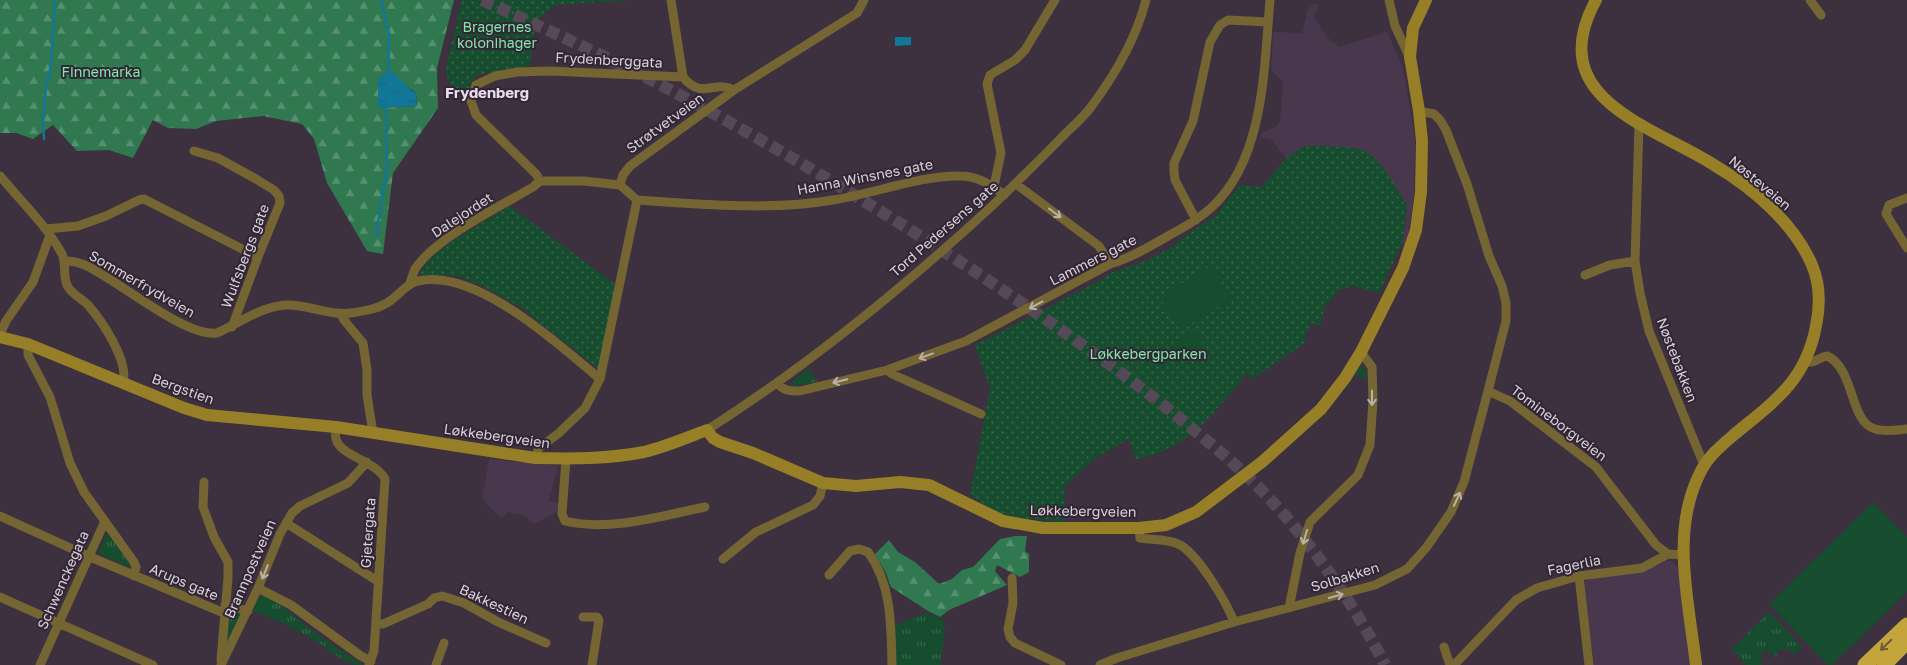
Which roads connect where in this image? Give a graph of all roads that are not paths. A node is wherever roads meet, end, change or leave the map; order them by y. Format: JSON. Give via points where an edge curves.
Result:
{"nodes":[{"id":1,"x":672,"y":0,"type":"edge"},
{"id":2,"x":864,"y":0,"type":"edge"},
{"id":3,"x":1054,"y":0,"type":"edge"},
{"id":4,"x":1146,"y":0,"type":"edge"},
{"id":5,"x":1270,"y":0,"type":"edge"},
{"id":6,"x":1390,"y":0,"type":"edge"},
{"id":7,"x":1426,"y":0,"type":"edge"},
{"id":8,"x":1596,"y":0,"type":"edge"},
{"id":9,"x":1810,"y":0,"type":"edge"},
{"id":10,"x":1821,"y":15,"type":"dead end"},
{"id":11,"x":1268,"y":22,"type":"junction"},
{"id":12,"x":1410,"y":57,"type":"junction"},
{"id":13,"x":683,"y":77,"type":"junction"},
{"id":14,"x":734,"y":90,"type":"junction"},
{"id":15,"x":1419,"y":111,"type":"junction"},
{"id":16,"x":1638,"y":124,"type":"junction"},
{"id":17,"x":194,"y":151,"type":"dead end"},
{"id":18,"x":0,"y":176,"type":"edge"},
{"id":19,"x":540,"y":181,"type":"junction"},
{"id":20,"x":1016,"y":184,"type":"junction"},
{"id":21,"x":620,"y":185,"type":"junction"},
{"id":22,"x":994,"y":186,"type":"junction"},
{"id":23,"x":1004,"y":195,"type":"junction"},
{"id":24,"x":1907,"y":198,"type":"edge"},
{"id":25,"x":636,"y":200,"type":"junction"},
{"id":26,"x":1196,"y":220,"type":"junction"},
{"id":27,"x":48,"y":232,"type":"junction"},
{"id":28,"x":1907,"y":248,"type":"edge"},
{"id":29,"x":258,"y":257,"type":"junction"},
{"id":30,"x":1636,"y":261,"type":"junction"},
{"id":31,"x":64,"y":262,"type":"junction"},
{"id":32,"x":1110,"y":264,"type":"junction"},
{"id":33,"x":1584,"y":275,"type":"dead end"},
{"id":34,"x":410,"y":283,"type":"junction"},
{"id":35,"x":341,"y":314,"type":"junction"},
{"id":36,"x":232,"y":326,"type":"junction"},
{"id":37,"x":0,"y":336,"type":"edge"},
{"id":38,"x":28,"y":344,"type":"junction"},
{"id":39,"x":1361,"y":352,"type":"junction"},
{"id":40,"x":1805,"y":361,"type":"junction"},
{"id":41,"x":888,"y":370,"type":"junction"},
{"id":42,"x":600,"y":379,"type":"junction"},
{"id":43,"x":123,"y":382,"type":"junction"},
{"id":44,"x":777,"y":382,"type":"junction"},
{"id":45,"x":1488,"y":391,"type":"junction"},
{"id":46,"x":980,"y":414,"type":"dead end"},
{"id":47,"x":336,"y":427,"type":"junction"},
{"id":48,"x":1907,"y":429,"type":"edge"},
{"id":49,"x":707,"y":430,"type":"junction"},
{"id":50,"x":373,"y":433,"type":"junction"},
{"id":51,"x":394,"y":436,"type":"joint"},
{"id":52,"x":535,"y":458,"type":"junction"},
{"id":53,"x":566,"y":459,"type":"junction"},
{"id":54,"x":367,"y":462,"type":"junction"},
{"id":55,"x":1704,"y":465,"type":"junction"},
{"id":56,"x":204,"y":482,"type":"dead end"},
{"id":57,"x":823,"y":483,"type":"junction"},
{"id":58,"x":704,"y":507,"type":"dead end"},
{"id":59,"x":0,"y":516,"type":"edge"},
{"id":60,"x":105,"y":521,"type":"junction"},
{"id":61,"x":286,"y":523,"type":"junction"},
{"id":62,"x":1139,"y":528,"type":"junction"},
{"id":63,"x":1668,"y":554,"type":"junction"},
{"id":64,"x":1683,"y":555,"type":"junction"},
{"id":65,"x":88,"y":556,"type":"junction"},
{"id":66,"x":723,"y":559,"type":"dead end"},
{"id":67,"x":829,"y":575,"type":"dead end"},
{"id":68,"x":134,"y":576,"type":"junction"},
{"id":69,"x":1579,"y":576,"type":"junction"},
{"id":70,"x":1012,"y":578,"type":"dead end"},
{"id":71,"x":379,"y":582,"type":"junction"},
{"id":72,"x":258,"y":588,"type":"junction"},
{"id":73,"x":0,"y":597,"type":"edge"},
{"id":74,"x":1288,"y":608,"type":"junction"},
{"id":75,"x":225,"y":609,"type":"junction"},
{"id":76,"x":248,"y":611,"type":"junction"},
{"id":77,"x":583,"y":617,"type":"dead end"},
{"id":78,"x":1234,"y":622,"type":"junction"},
{"id":79,"x":59,"y":624,"type":"junction"},
{"id":80,"x":376,"y":624,"type":"junction"},
{"id":81,"x":1907,"y":625,"type":"edge"},
{"id":82,"x":1907,"y":642,"type":"edge"},
{"id":83,"x":444,"y":643,"type":"dead end"},
{"id":84,"x":546,"y":643,"type":"dead end"},
{"id":85,"x":1444,"y":647,"type":"dead end"},
{"id":86,"x":370,"y":663,"type":"edge"},
{"id":87,"x":40,"y":665,"type":"edge"},
{"id":88,"x":153,"y":665,"type":"edge"},
{"id":89,"x":220,"y":665,"type":"edge"},
{"id":90,"x":436,"y":665,"type":"edge"},
{"id":91,"x":592,"y":665,"type":"edge"},
{"id":92,"x":892,"y":665,"type":"edge"},
{"id":93,"x":1061,"y":665,"type":"edge"},
{"id":94,"x":1100,"y":665,"type":"edge"},
{"id":95,"x":1450,"y":665,"type":"edge"},
{"id":96,"x":1454,"y":665,"type":"edge"},
{"id":97,"x":1589,"y":665,"type":"edge"},
{"id":98,"x":1696,"y":665,"type":"edge"},
{"id":99,"x":1865,"y":665,"type":"edge"},
{"id":100,"x":1884,"y":665,"type":"edge"}],
"edges":[{"from":1,"to":13,"type":"street"},
{"from":2,"to":14,"type":"street","name":"Strøtvetveien","via":[[857,13]]},
{"from":3,"to":22,"type":"street","via":[[1025,50],[990,75],[987,84],[1001,153]]},
{"from":4,"to":20,"type":"street","name":"Tord Pedersens gate","via":[[1143,14],[1110,81],[1090,109]]},
{"from":5,"to":11,"type":"street","name":"Lammers gate"},
{"from":6,"to":12,"type":"street","via":[[1395,26]]},
{"from":7,"to":12,"type":"main road","name":"Løkkebergveien","via":[[1413,28]]},
{"from":8,"to":16,"type":"main road","name":"Nøsteveien","via":[[1582,33],[1584,66],[1591,83],[1607,102]]},
{"from":9,"to":10,"type":"street"},
{"from":11,"to":26,"type":"street","name":"Lammers gate","via":[[1262,94],[1248,151],[1220,198]]},
{"from":11,"to":26,"type":"street","via":[[1228,20],[1220,25],[1210,42],[1193,121],[1174,163],[1175,180]]},
{"from":12,"to":15,"type":"main road","name":"Løkkebergveien"},
{"from":13,"to":14,"type":"street","via":[[697,89],[728,87]]},
{"from":13,"to":19,"type":"street","name":"Frydenberggata","via":[[517,72],[495,76],[476,85],[471,101],[476,115]]},
{"from":14,"to":21,"type":"street","name":"Strøtvetveien","via":[[630,166]]},
{"from":15,"to":39,"type":"main road","name":"Løkkebergveien","via":[[1422,175],[1416,230],[1403,268]]},
{"from":15,"to":45,"type":"street","name":"Tomineborgveien","via":[[1434,114],[1446,130],[1502,286],[1506,321]]},
{"from":16,"to":30,"type":"street","name":"Nøstebakken"},
{"from":16,"to":40,"type":"main road","name":"Nøsteveien","via":[[1731,176],[1760,199],[1798,239],[1812,266],[1818,294],[1814,335]]},
{"from":17,"to":29,"type":"street","name":"Wulfsbergs gate","via":[[218,158],[279,196],[280,203]]},
{"from":18,"to":27,"type":"street"},
{"from":19,"to":21,"type":"street"},
{"from":19,"to":34,"type":"street","name":"Dalejordet","via":[[438,246],[414,270]]},
{"from":20,"to":23,"type":"street","name":"Tord Pedersens gate"},
{"from":20,"to":32,"type":"street","one_way":true,"via":[[1099,246]]},
{"from":21,"to":25,"type":"street"},
{"from":22,"to":23,"type":"street","name":"Hanna Winsnes gate"},
{"from":22,"to":25,"type":"street","name":"Hanna Winsnes gate","via":[[984,180],[961,176],[795,205]]},
{"from":23,"to":44,"type":"street","name":"Tord Pedersens gate","via":[[931,262]]},
{"from":24,"to":28,"type":"street","via":[[1889,205],[1886,214]]},
{"from":25,"to":42,"type":"street"},
{"from":26,"to":32,"type":"street","name":"Lammers gate"},
{"from":27,"to":29,"type":"street","via":[[78,226],[144,199]]},
{"from":27,"to":31,"type":"street"},
{"from":27,"to":37,"type":"street","via":[[32,282]]},
{"from":29,"to":36,"type":"street","name":"Wulfsbergs gate"},
{"from":30,"to":33,"type":"street","via":[[1610,265]]},
{"from":30,"to":55,"type":"street","name":"Nøstebakken","via":[[1649,331]]},
{"from":31,"to":36,"type":"street","name":"Sommerfrydveien","via":[[76,262],[90,268],[183,326],[210,334]]},
{"from":31,"to":43,"type":"street","via":[[68,287],[88,305],[110,337],[124,367]]},
{"from":32,"to":41,"type":"street","name":"Lammers gate","one_way":true,"via":[[966,341]]},
{"from":34,"to":35,"type":"street","name":"Sommerfrydveien","via":[[381,306]]},
{"from":34,"to":42,"type":"street","via":[[450,282],[502,304],[555,341]]},
{"from":35,"to":36,"type":"street","name":"Sommerfrydveien","via":[[278,306]]},
{"from":35,"to":50,"type":"street","via":[[363,343]]},
{"from":37,"to":38,"type":"main road","name":"Bergstien"},
{"from":38,"to":43,"type":"main road","name":"Bergstien"},
{"from":38,"to":60,"type":"street","name":"Schwenckegata","via":[[28,355],[50,397],[70,463],[84,492]]},
{"from":39,"to":62,"type":"main road","name":"Løkkebergveien","via":[[1321,409],[1222,494],[1178,521]]},
{"from":39,"to":74,"type":"street","one_way":true,"via":[[1372,367],[1370,445],[1358,475],[1310,522]]},
{"from":40,"to":48,"type":"street","via":[[1813,362],[1827,356],[1834,360],[1867,425],[1876,430]]},
{"from":40,"to":55,"type":"main road","name":"Nøsteveien","via":[[1786,391],[1720,446]]},
{"from":41,"to":44,"type":"street","name":"Lammers gate","one_way":true,"via":[[800,391],[789,391]]},
{"from":41,"to":46,"type":"street"},
{"from":42,"to":52,"type":"street","via":[[585,408],[559,434],[539,448]]},
{"from":43,"to":47,"type":"main road","name":"Bergstien","via":[[207,415]]},
{"from":44,"to":49,"type":"street","name":"Tord Pedersens gate"},
{"from":45,"to":63,"type":"street","name":"Tomineborgveien","via":[[1510,401],[1596,467],[1656,545]]},
{"from":74,"to":45,"type":"street","name":"Solbakken","one_way":true,"via":[[1375,585],[1407,569],[1426,548],[1459,495]]},
{"from":47,"to":50,"type":"main road","name":"Bergstien"},
{"from":47,"to":54,"type":"street","name":"Gjetergata","via":[[336,438],[341,448]]},
{"from":49,"to":53,"type":"main road","name":"Løkkebergveien","via":[[645,451]]},
{"from":49,"to":57,"type":"main road","name":"Løkkebergveien","via":[[720,442]]},
{"from":50,"to":51,"type":"main road","name":"Bergstien"},
{"from":51,"to":52,"type":"main road","name":"Løkkebergveien"},
{"from":52,"to":53,"type":"main road","name":"Løkkebergveien"},
{"from":53,"to":58,"type":"street","via":[[562,514],[565,521],[617,524]]},
{"from":54,"to":61,"type":"street","name":"Brannpostveien","via":[[348,483],[300,506]]},
{"from":54,"to":71,"type":"street","name":"Gjetergata","via":[[382,472],[385,479]]},
{"from":55,"to":64,"type":"main road","name":"Nøsteveien","via":[[1686,516]]},
{"from":56,"to":75,"type":"street","via":[[202,507],[228,562]]},
{"from":57,"to":62,"type":"main road","name":"Løkkebergveien","via":[[929,485],[1003,522],[1043,528]]},
{"from":57,"to":66,"type":"street","via":[[814,505],[756,532]]},
{"from":59,"to":65,"type":"street","name":"Arups gate"},
{"from":60,"to":65,"type":"street","name":"Schwenckegata"},
{"from":60,"to":68,"type":"street","name":"Arups gate","via":[[134,562]]},
{"from":61,"to":71,"type":"street"},
{"from":61,"to":72,"type":"street","name":"Brannpostveien","one_way":true},
{"from":62,"to":78,"type":"street","via":[[1140,538],[1178,544],[1189,550]]},
{"from":63,"to":64,"type":"street"},
{"from":63,"to":69,"type":"street","name":"Fagerlia","via":[[1642,568]]},
{"from":64,"to":98,"type":"main road"},
{"from":65,"to":68,"type":"street","name":"Arups gate"},
{"from":65,"to":79,"type":"street","name":"Schwenckegata"},
{"from":67,"to":92,"type":"street","via":[[850,551],[868,552],[874,559],[886,591]]},
{"from":68,"to":75,"type":"street","name":"Arups gate"},
{"from":69,"to":96,"type":"street","name":"Fagerlia","via":[[1537,588],[1516,600]]},
{"from":69,"to":97,"type":"street"},
{"from":70,"to":93,"type":"street","via":[[1010,637],[1015,643]]},
{"from":71,"to":80,"type":"street","name":"Gjetergata"},
{"from":72,"to":76,"type":"street","name":"Brannpostveien"},
{"from":72,"to":86,"type":"street","via":[[291,605]]},
{"from":73,"to":79,"type":"street"},
{"from":74,"to":78,"type":"street","name":"Solbakken"},
{"from":75,"to":76,"type":"street","name":"Arups gate"},
{"from":75,"to":89,"type":"street"},
{"from":76,"to":89,"type":"street","name":"Brannpostveien"},
{"from":77,"to":91,"type":"street","via":[[596,617],[598,620]]},
{"from":78,"to":94,"type":"street","name":"Solbakken"},
{"from":79,"to":87,"type":"street","name":"Schwenckegata"},
{"from":79,"to":88,"type":"street"},
{"from":80,"to":84,"type":"street","name":"Bakkestien","via":[[383,624],[442,596]]},
{"from":80,"to":86,"type":"street","name":"Gjetergata"},
{"from":81,"to":99,"type":"highway","one_way":true},
{"from":82,"to":100,"type":"highway"},
{"from":83,"to":90,"type":"street"},
{"from":85,"to":95,"type":"street"}]}
